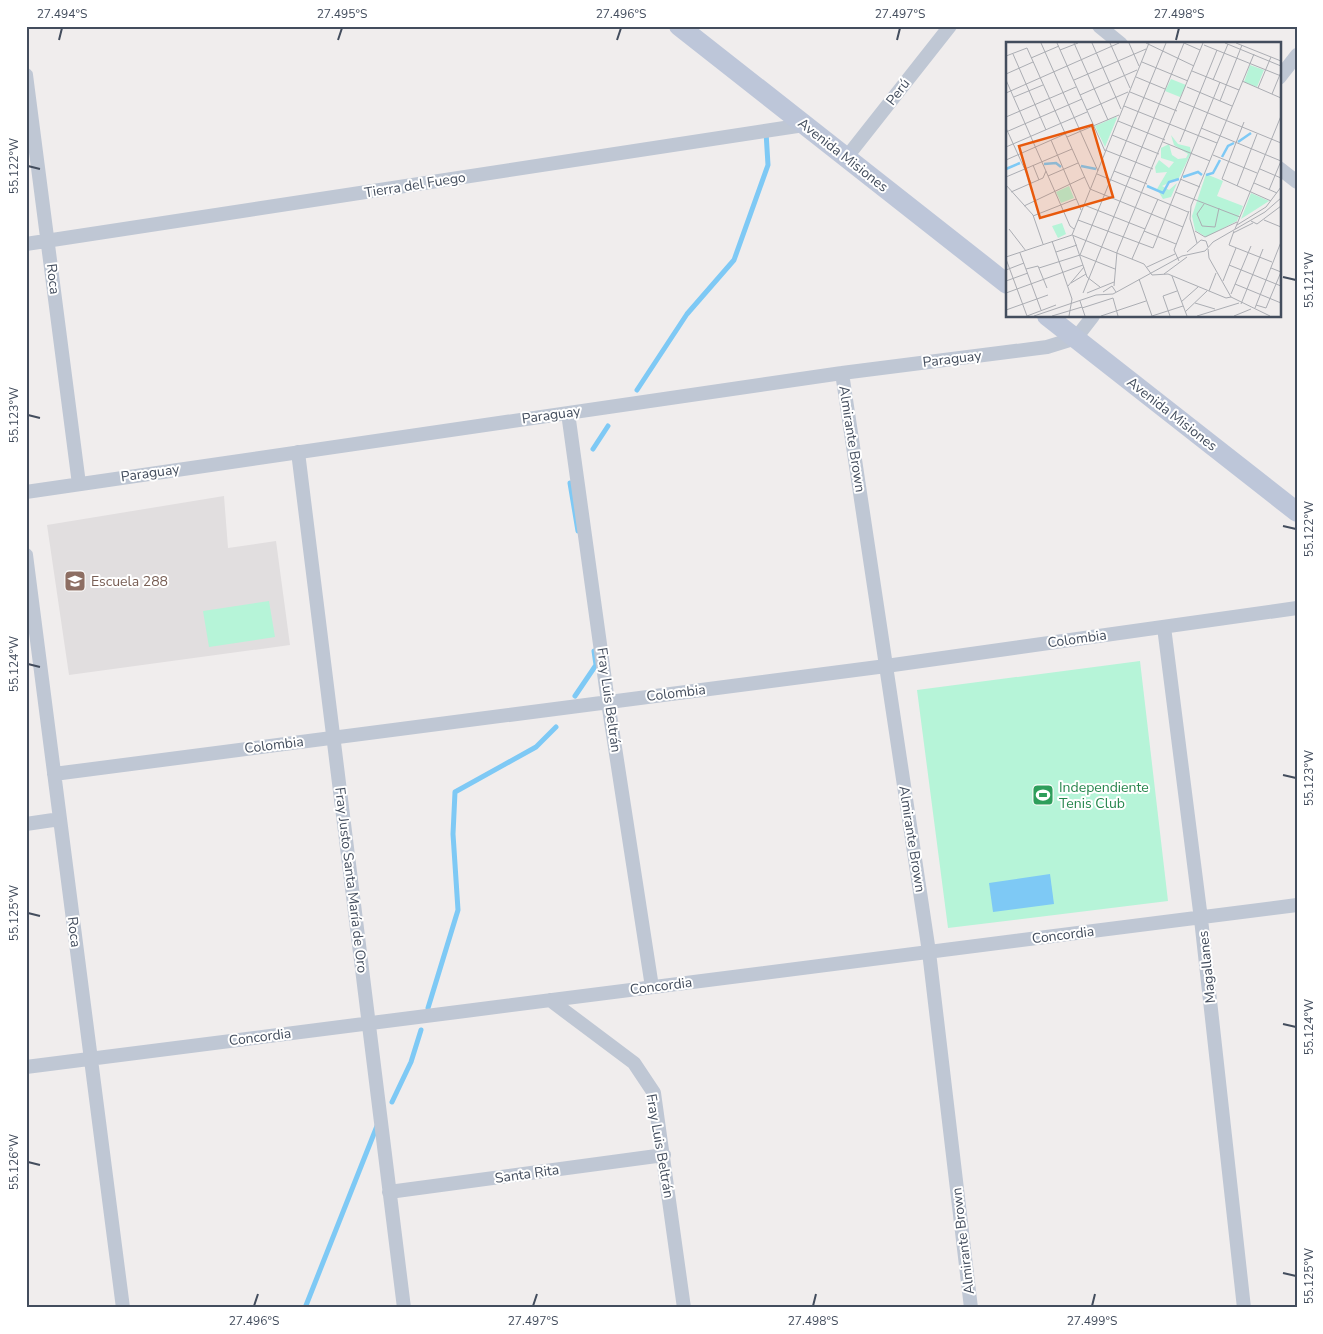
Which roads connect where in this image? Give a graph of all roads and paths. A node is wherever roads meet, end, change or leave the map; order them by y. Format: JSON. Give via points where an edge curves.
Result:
{"nodes":[{"id":1,"x":679,"y":26,"type":"edge"},
{"id":2,"x":950,"y":26,"type":"edge"},
{"id":3,"x":1099,"y":26,"type":"edge"},
{"id":4,"x":1119,"y":42,"type":"edge"},
{"id":5,"x":1297,"y":56,"type":"edge"},
{"id":6,"x":26,"y":75,"type":"edge"},
{"id":7,"x":1280,"y":77,"type":"edge"},
{"id":8,"x":804,"y":125,"type":"junction"},
{"id":9,"x":846,"y":158,"type":"junction"},
{"id":10,"x":1280,"y":169,"type":"edge"},
{"id":11,"x":1297,"y":182,"type":"edge"},
{"id":12,"x":48,"y":241,"type":"junction"},
{"id":13,"x":26,"y":244,"type":"edge"},
{"id":14,"x":1006,"y":283,"type":"edge"},
{"id":15,"x":1050,"y":318,"type":"edge"},
{"id":16,"x":1091,"y":318,"type":"edge"},
{"id":17,"x":1076,"y":338,"type":"junction"},
{"id":18,"x":842,"y":373,"type":"junction"},
{"id":19,"x":568,"y":413,"type":"junction"},
{"id":20,"x":298,"y":452,"type":"junction"},
{"id":21,"x":79,"y":484,"type":"junction"},
{"id":22,"x":26,"y":492,"type":"edge"},
{"id":23,"x":1297,"y":512,"type":"edge"},
{"id":24,"x":26,"y":555,"type":"edge"},
{"id":25,"x":1297,"y":608,"type":"edge"},
{"id":26,"x":1164,"y":627,"type":"junction"},
{"id":27,"x":886,"y":666,"type":"junction"},
{"id":28,"x":608,"y":702,"type":"junction"},
{"id":29,"x":333,"y":738,"type":"junction"},
{"id":30,"x":54,"y":774,"type":"junction"},
{"id":31,"x":60,"y":819,"type":"junction"},
{"id":32,"x":26,"y":824,"type":"edge"},
{"id":33,"x":1297,"y":905,"type":"edge"},
{"id":34,"x":1201,"y":917,"type":"junction"},
{"id":35,"x":929,"y":952,"type":"junction"},
{"id":36,"x":652,"y":987,"type":"junction"},
{"id":37,"x":550,"y":1000,"type":"junction"},
{"id":38,"x":368,"y":1023,"type":"junction"},
{"id":39,"x":91,"y":1059,"type":"junction"},
{"id":40,"x":26,"y":1067,"type":"edge"},
{"id":41,"x":664,"y":1155,"type":"junction"},
{"id":42,"x":389,"y":1192,"type":"junction"},
{"id":43,"x":122,"y":1308,"type":"edge"},
{"id":44,"x":404,"y":1308,"type":"edge"},
{"id":45,"x":684,"y":1308,"type":"edge"},
{"id":46,"x":971,"y":1308,"type":"edge"},
{"id":47,"x":1244,"y":1308,"type":"edge"}],
"edges":[{"from":1,"to":8,"type":"main road","name":"Avenida Misiones"},
{"from":2,"to":9,"type":"street","name":"Perú"},
{"from":3,"to":4,"type":"street"},
{"from":5,"to":7,"type":"street"},
{"from":6,"to":12,"type":"street","name":"Roca"},
{"from":8,"to":9,"type":"main road","name":"Avenida Misiones"},
{"from":8,"to":12,"type":"street","name":"Tierra del Fuego"},
{"from":9,"to":14,"type":"main road","name":"Avenida Misiones"},
{"from":10,"to":11,"type":"street"},
{"from":12,"to":13,"type":"street","name":"Tierra del Fuego"},
{"from":12,"to":21,"type":"street","name":"Roca"},
{"from":15,"to":17,"type":"main road","name":"Avenida Misiones"},
{"from":16,"to":17,"type":"street"},
{"from":17,"to":18,"type":"street","name":"Paraguay","via":[[1047,346]]},
{"from":17,"to":23,"type":"main road","name":"Avenida Misiones"},
{"from":18,"to":19,"type":"street","name":"Paraguay"},
{"from":18,"to":27,"type":"street","name":"Almirante Brown"},
{"from":19,"to":20,"type":"street","name":"Paraguay"},
{"from":19,"to":28,"type":"street","name":"Fray Luis Beltrán"},
{"from":20,"to":21,"type":"street","name":"Paraguay"},
{"from":20,"to":29,"type":"street","name":"Fray Justo Santa María de Oro"},
{"from":21,"to":22,"type":"street","name":"Paraguay"},
{"from":24,"to":30,"type":"street","name":"Roca"},
{"from":25,"to":26,"type":"street","name":"Colombia"},
{"from":26,"to":27,"type":"street","name":"Colombia"},
{"from":26,"to":34,"type":"street","name":"Magallanes"},
{"from":27,"to":28,"type":"street","name":"Colombia"},
{"from":27,"to":35,"type":"street","name":"Almirante Brown"},
{"from":28,"to":29,"type":"street","name":"Colombia"},
{"from":28,"to":36,"type":"street","name":"Fray Luis Beltrán"},
{"from":29,"to":30,"type":"street","name":"Colombia"},
{"from":29,"to":38,"type":"street","name":"Fray Justo Santa María de Oro"},
{"from":30,"to":31,"type":"street","name":"Roca"},
{"from":31,"to":32,"type":"street"},
{"from":31,"to":39,"type":"street","name":"Roca"},
{"from":33,"to":34,"type":"street","name":"Concordia"},
{"from":34,"to":35,"type":"street","name":"Concordia"},
{"from":34,"to":47,"type":"street","name":"Magallanes"},
{"from":35,"to":36,"type":"street","name":"Concordia"},
{"from":35,"to":46,"type":"street","name":"Almirante Brown"},
{"from":36,"to":37,"type":"street","name":"Concordia"},
{"from":37,"to":38,"type":"street","name":"Concordia"},
{"from":37,"to":41,"type":"street","name":"Fray Luis Beltrán","via":[[634,1063],[654,1093]]},
{"from":38,"to":39,"type":"street","name":"Concordia"},
{"from":38,"to":42,"type":"street","name":"Fray Justo Santa María de Oro"},
{"from":39,"to":40,"type":"street","name":"Concordia"},
{"from":39,"to":43,"type":"street","name":"Roca"},
{"from":41,"to":42,"type":"street","name":"Santa Rita"},
{"from":41,"to":45,"type":"street","name":"Fray Luis Beltrán"},
{"from":42,"to":44,"type":"street","name":"Fray Justo Santa María de Oro"}]}
